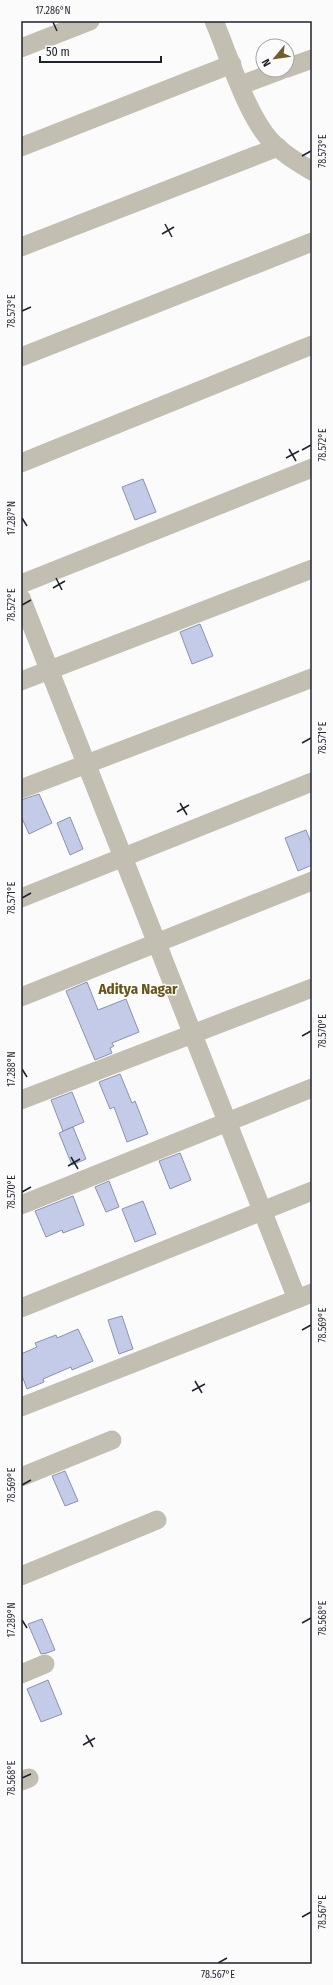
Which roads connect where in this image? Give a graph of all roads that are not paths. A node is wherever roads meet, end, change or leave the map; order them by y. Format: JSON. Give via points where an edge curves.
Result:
{"nodes":[{"id":1,"x":90,"y":21,"type":"edge"},
{"id":2,"x":214,"y":21,"type":"edge"},
{"id":3,"x":21,"y":48,"type":"edge"},
{"id":4,"x":312,"y":58,"type":"edge"},
{"id":5,"x":232,"y":64,"type":"junction"},
{"id":6,"x":295,"y":65,"type":"edge"},
{"id":7,"x":260,"y":78,"type":"edge"},
{"id":8,"x":241,"y":85,"type":"junction"},
{"id":9,"x":21,"y":147,"type":"edge"},
{"id":10,"x":278,"y":147,"type":"junction"},
{"id":11,"x":312,"y":154,"type":"edge"},
{"id":12,"x":294,"y":160,"type":"junction"},
{"id":13,"x":312,"y":171,"type":"edge"},
{"id":14,"x":312,"y":242,"type":"edge"},
{"id":15,"x":21,"y":248,"type":"edge"},
{"id":16,"x":312,"y":345,"type":"edge"},
{"id":17,"x":21,"y":357,"type":"edge"},
{"id":18,"x":21,"y":463,"type":"edge"},
{"id":19,"x":312,"y":468,"type":"edge"},
{"id":20,"x":312,"y":569,"type":"edge"},
{"id":21,"x":21,"y":584,"type":"edge"},
{"id":22,"x":21,"y":598,"type":"edge"},
{"id":23,"x":49,"y":670,"type":"junction"},
{"id":24,"x":312,"y":678,"type":"edge"},
{"id":25,"x":21,"y":681,"type":"edge"},
{"id":26,"x":86,"y":764,"type":"junction"},
{"id":27,"x":312,"y":782,"type":"edge"},
{"id":28,"x":21,"y":789,"type":"edge"},
{"id":29,"x":123,"y":859,"type":"junction"},
{"id":30,"x":312,"y":881,"type":"edge"},
{"id":31,"x":21,"y":898,"type":"edge"},
{"id":32,"x":157,"y":943,"type":"junction"},
{"id":33,"x":312,"y":988,"type":"edge"},
{"id":34,"x":21,"y":997,"type":"edge"},
{"id":35,"x":193,"y":1035,"type":"junction"},
{"id":36,"x":312,"y":1088,"type":"edge"},
{"id":37,"x":21,"y":1100,"type":"edge"},
{"id":38,"x":227,"y":1121,"type":"junction"},
{"id":39,"x":312,"y":1191,"type":"edge"},
{"id":40,"x":21,"y":1205,"type":"edge"},
{"id":41,"x":262,"y":1211,"type":"junction"},
{"id":42,"x":304,"y":1296,"type":"edge"},
{"id":43,"x":21,"y":1308,"type":"edge"},
{"id":44,"x":21,"y":1407,"type":"edge"},
{"id":45,"x":112,"y":1440,"type":"dead end"},
{"id":46,"x":21,"y":1477,"type":"edge"},
{"id":47,"x":157,"y":1520,"type":"dead end"},
{"id":48,"x":21,"y":1576,"type":"edge"},
{"id":49,"x":45,"y":1664,"type":"dead end"},
{"id":50,"x":21,"y":1674,"type":"edge"}],
"edges":[{"from":1,"to":3,"type":"street"},
{"from":2,"to":5,"type":"street"},
{"from":4,"to":6,"type":"street"},
{"from":5,"to":8,"type":"street"},
{"from":5,"to":9,"type":"street"},
{"from":7,"to":8,"type":"street"},
{"from":8,"to":10,"type":"street","via":[[254,117]]},
{"from":10,"to":12,"type":"street"},
{"from":10,"to":15,"type":"street"},
{"from":11,"to":12,"type":"street"},
{"from":12,"to":13,"type":"street"},
{"from":14,"to":17,"type":"street"},
{"from":16,"to":18,"type":"street"},
{"from":19,"to":21,"type":"street"},
{"from":20,"to":23,"type":"street"},
{"from":22,"to":23,"type":"street"},
{"from":23,"to":25,"type":"street"},
{"from":23,"to":26,"type":"street"},
{"from":24,"to":26,"type":"street"},
{"from":26,"to":28,"type":"street"},
{"from":26,"to":29,"type":"street"},
{"from":27,"to":29,"type":"street"},
{"from":29,"to":31,"type":"street"},
{"from":29,"to":32,"type":"street"},
{"from":30,"to":32,"type":"street"},
{"from":32,"to":34,"type":"street"},
{"from":32,"to":35,"type":"street"},
{"from":33,"to":35,"type":"street"},
{"from":35,"to":37,"type":"street"},
{"from":35,"to":38,"type":"street"},
{"from":36,"to":38,"type":"street"},
{"from":38,"to":40,"type":"street"},
{"from":38,"to":41,"type":"street"},
{"from":39,"to":41,"type":"street"},
{"from":41,"to":42,"type":"street"},
{"from":41,"to":43,"type":"street"},
{"from":42,"to":44,"type":"street"},
{"from":45,"to":46,"type":"street"},
{"from":47,"to":48,"type":"street"},
{"from":49,"to":50,"type":"street"}]}
